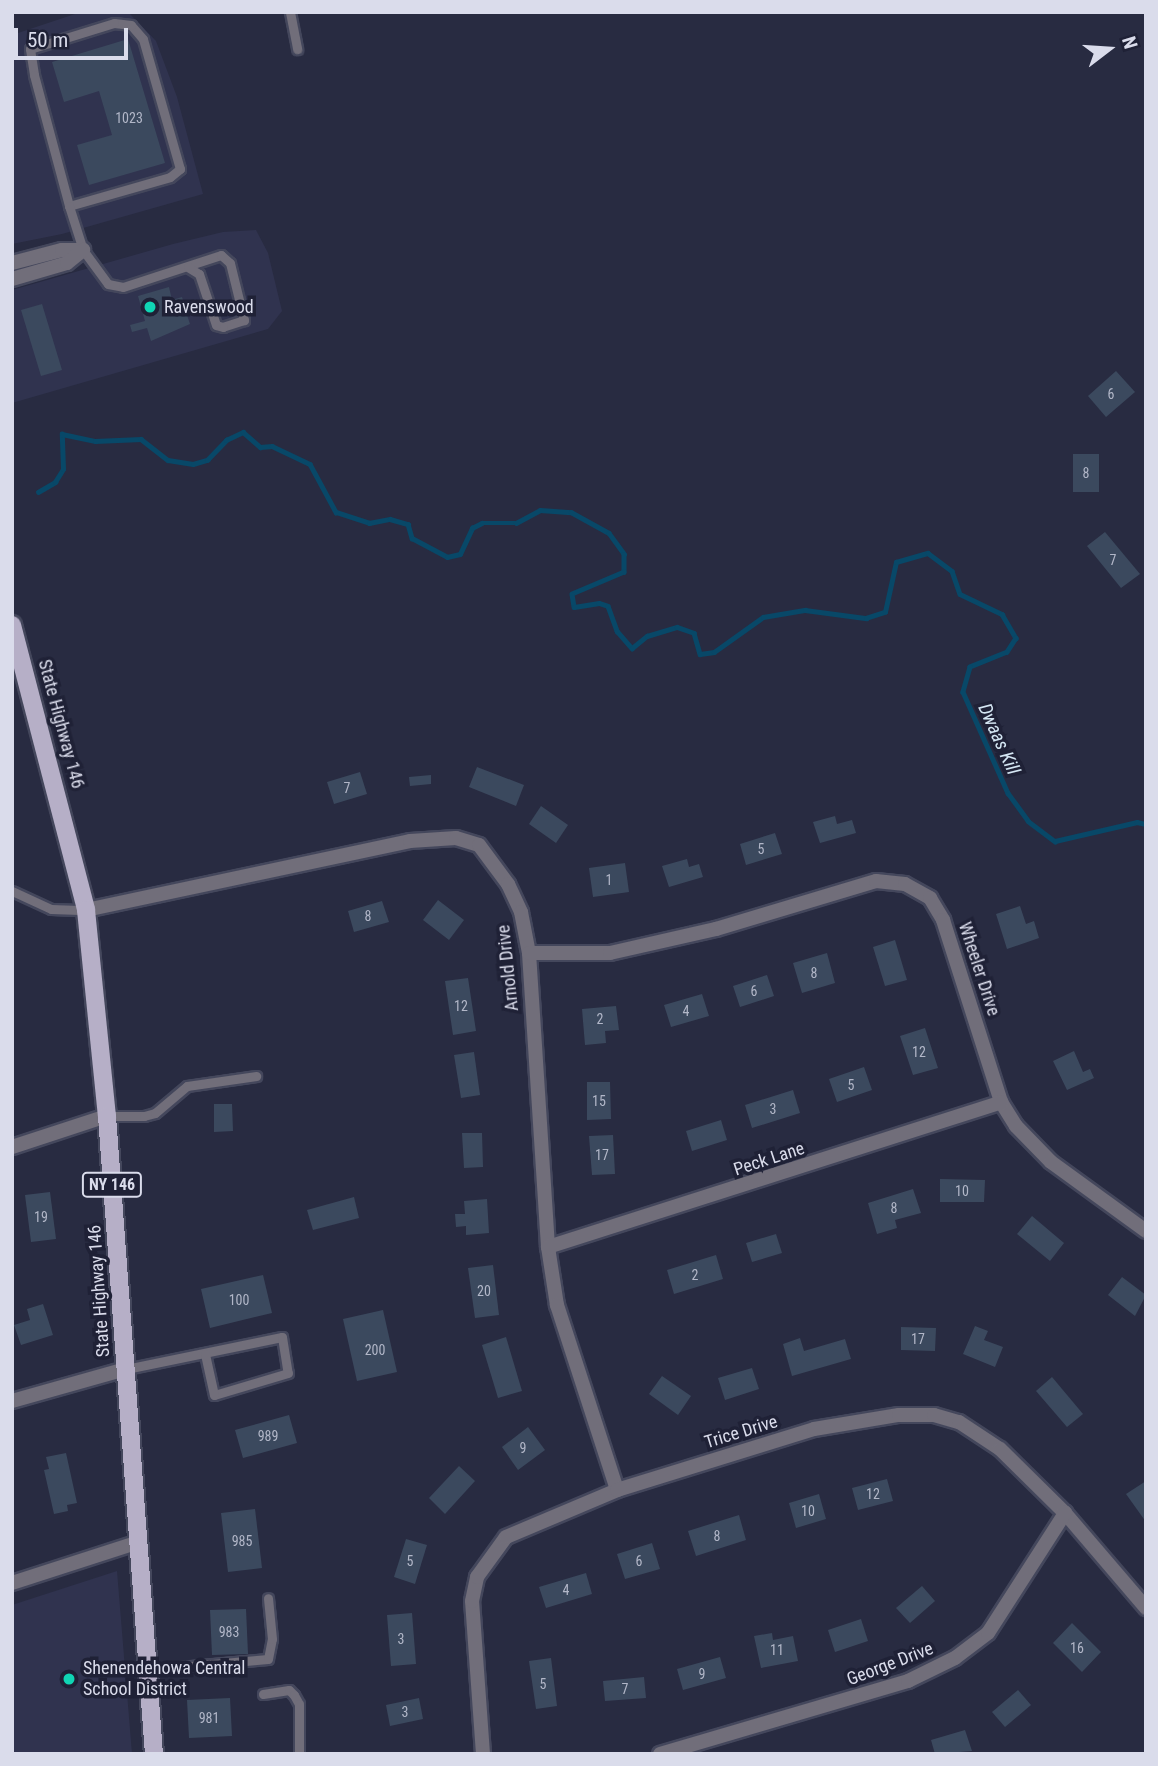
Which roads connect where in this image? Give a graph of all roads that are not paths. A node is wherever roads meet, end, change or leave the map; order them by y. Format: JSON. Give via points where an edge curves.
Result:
{"nodes":[{"id":1,"x":290,"y":12,"type":"edge"},
{"id":2,"x":297,"y":49,"type":"dead end"},
{"id":3,"x":69,"y":206,"type":"junction"},
{"id":4,"x":83,"y":250,"type":"junction"},
{"id":5,"x":12,"y":263,"type":"edge"},
{"id":6,"x":188,"y":267,"type":"junction"},
{"id":7,"x":12,"y":279,"type":"edge"},
{"id":8,"x":12,"y":625,"type":"edge"},
{"id":9,"x":12,"y":891,"type":"edge"},
{"id":10,"x":86,"y":910,"type":"junction"},
{"id":11,"x":529,"y":953,"type":"junction"},
{"id":12,"x":256,"y":1076,"type":"dead end"},
{"id":13,"x":1001,"y":1102,"type":"junction"},
{"id":14,"x":107,"y":1116,"type":"junction"},
{"id":15,"x":12,"y":1147,"type":"edge"},
{"id":16,"x":1146,"y":1231,"type":"edge"},
{"id":17,"x":548,"y":1247,"type":"junction"},
{"id":18,"x":205,"y":1353,"type":"junction"},
{"id":19,"x":125,"y":1369,"type":"junction"},
{"id":20,"x":12,"y":1401,"type":"edge"},
{"id":21,"x":617,"y":1490,"type":"junction"},
{"id":22,"x":1065,"y":1513,"type":"junction"},
{"id":23,"x":136,"y":1543,"type":"junction"},
{"id":24,"x":12,"y":1583,"type":"edge"},
{"id":25,"x":268,"y":1598,"type":"dead end"},
{"id":26,"x":1146,"y":1608,"type":"edge"},
{"id":27,"x":147,"y":1670,"type":"junction"},
{"id":28,"x":263,"y":1694,"type":"dead end"},
{"id":29,"x":154,"y":1754,"type":"edge"},
{"id":30,"x":299,"y":1754,"type":"edge"},
{"id":31,"x":484,"y":1754,"type":"edge"},
{"id":32,"x":660,"y":1754,"type":"edge"}],
"edges":[{"from":1,"to":2,"type":"lane"},
{"from":3,"to":3,"type":"lane","via":[[30,49],[114,23],[131,25],[143,39],[180,169],[170,177]]},
{"from":3,"to":4,"type":"lane"},
{"from":4,"to":5,"type":"street","via":[[62,250]]},
{"from":4,"to":6,"type":"lane","via":[[108,284],[124,287]]},
{"from":4,"to":7,"type":"street","via":[[67,263]]},
{"from":6,"to":6,"type":"lane","via":[[199,274],[216,325],[244,320],[230,263],[221,256]]},
{"from":8,"to":10,"type":"main road","name":"State Highway 146","number":"NY 146"},
{"from":9,"to":10,"type":"lane","via":[[51,909]]},
{"from":10,"to":11,"type":"street","name":"Arnold Drive","via":[[410,841],[456,838],[479,845],[508,884],[521,912]]},
{"from":10,"to":14,"type":"main road","name":"State Highway 146","number":"NY 146"},
{"from":11,"to":13,"type":"street","name":"Wheeler Drive","via":[[610,953],[716,929],[876,881],[905,884],[930,898],[943,920]]},
{"from":11,"to":17,"type":"street","name":"Arnold Drive"},
{"from":12,"to":14,"type":"lane","via":[[187,1086],[155,1113],[144,1116]]},
{"from":13,"to":16,"type":"street","name":"Wheeler Drive","via":[[1051,1163]]},
{"from":13,"to":17,"type":"street","name":"Peck Lane"},
{"from":14,"to":15,"type":"street"},
{"from":14,"to":19,"type":"main road","name":"State Highway 146","number":"NY 146"},
{"from":17,"to":21,"type":"street","name":"Arnold Drive","via":[[557,1305]]},
{"from":18,"to":18,"type":"lane","via":[[282,1337],[288,1373],[214,1395]]},
{"from":18,"to":19,"type":"lane"},
{"from":19,"to":20,"type":"street"},
{"from":19,"to":23,"type":"main road","name":"State Highway 146","number":"NY 146"},
{"from":21,"to":22,"type":"street","name":"Trice Drive","via":[[814,1429],[899,1415],[934,1415],[959,1422],[1000,1449]]},
{"from":21,"to":31,"type":"street","name":"Trice Drive","via":[[506,1537],[477,1577],[472,1601]]},
{"from":22,"to":26,"type":"street","name":"Trice Drive"},
{"from":22,"to":32,"type":"street","name":"George Drive","via":[[988,1633],[955,1658],[884,1689]]},
{"from":23,"to":24,"type":"street"},
{"from":23,"to":27,"type":"main road","name":"State Highway 146","number":"NY 146"},
{"from":25,"to":27,"type":"lane","via":[[272,1639],[268,1659]]},
{"from":27,"to":29,"type":"main road","name":"State Highway 146","number":"NY 146"},
{"from":28,"to":30,"type":"lane","via":[[289,1690],[294,1695],[299,1704]]}]}
